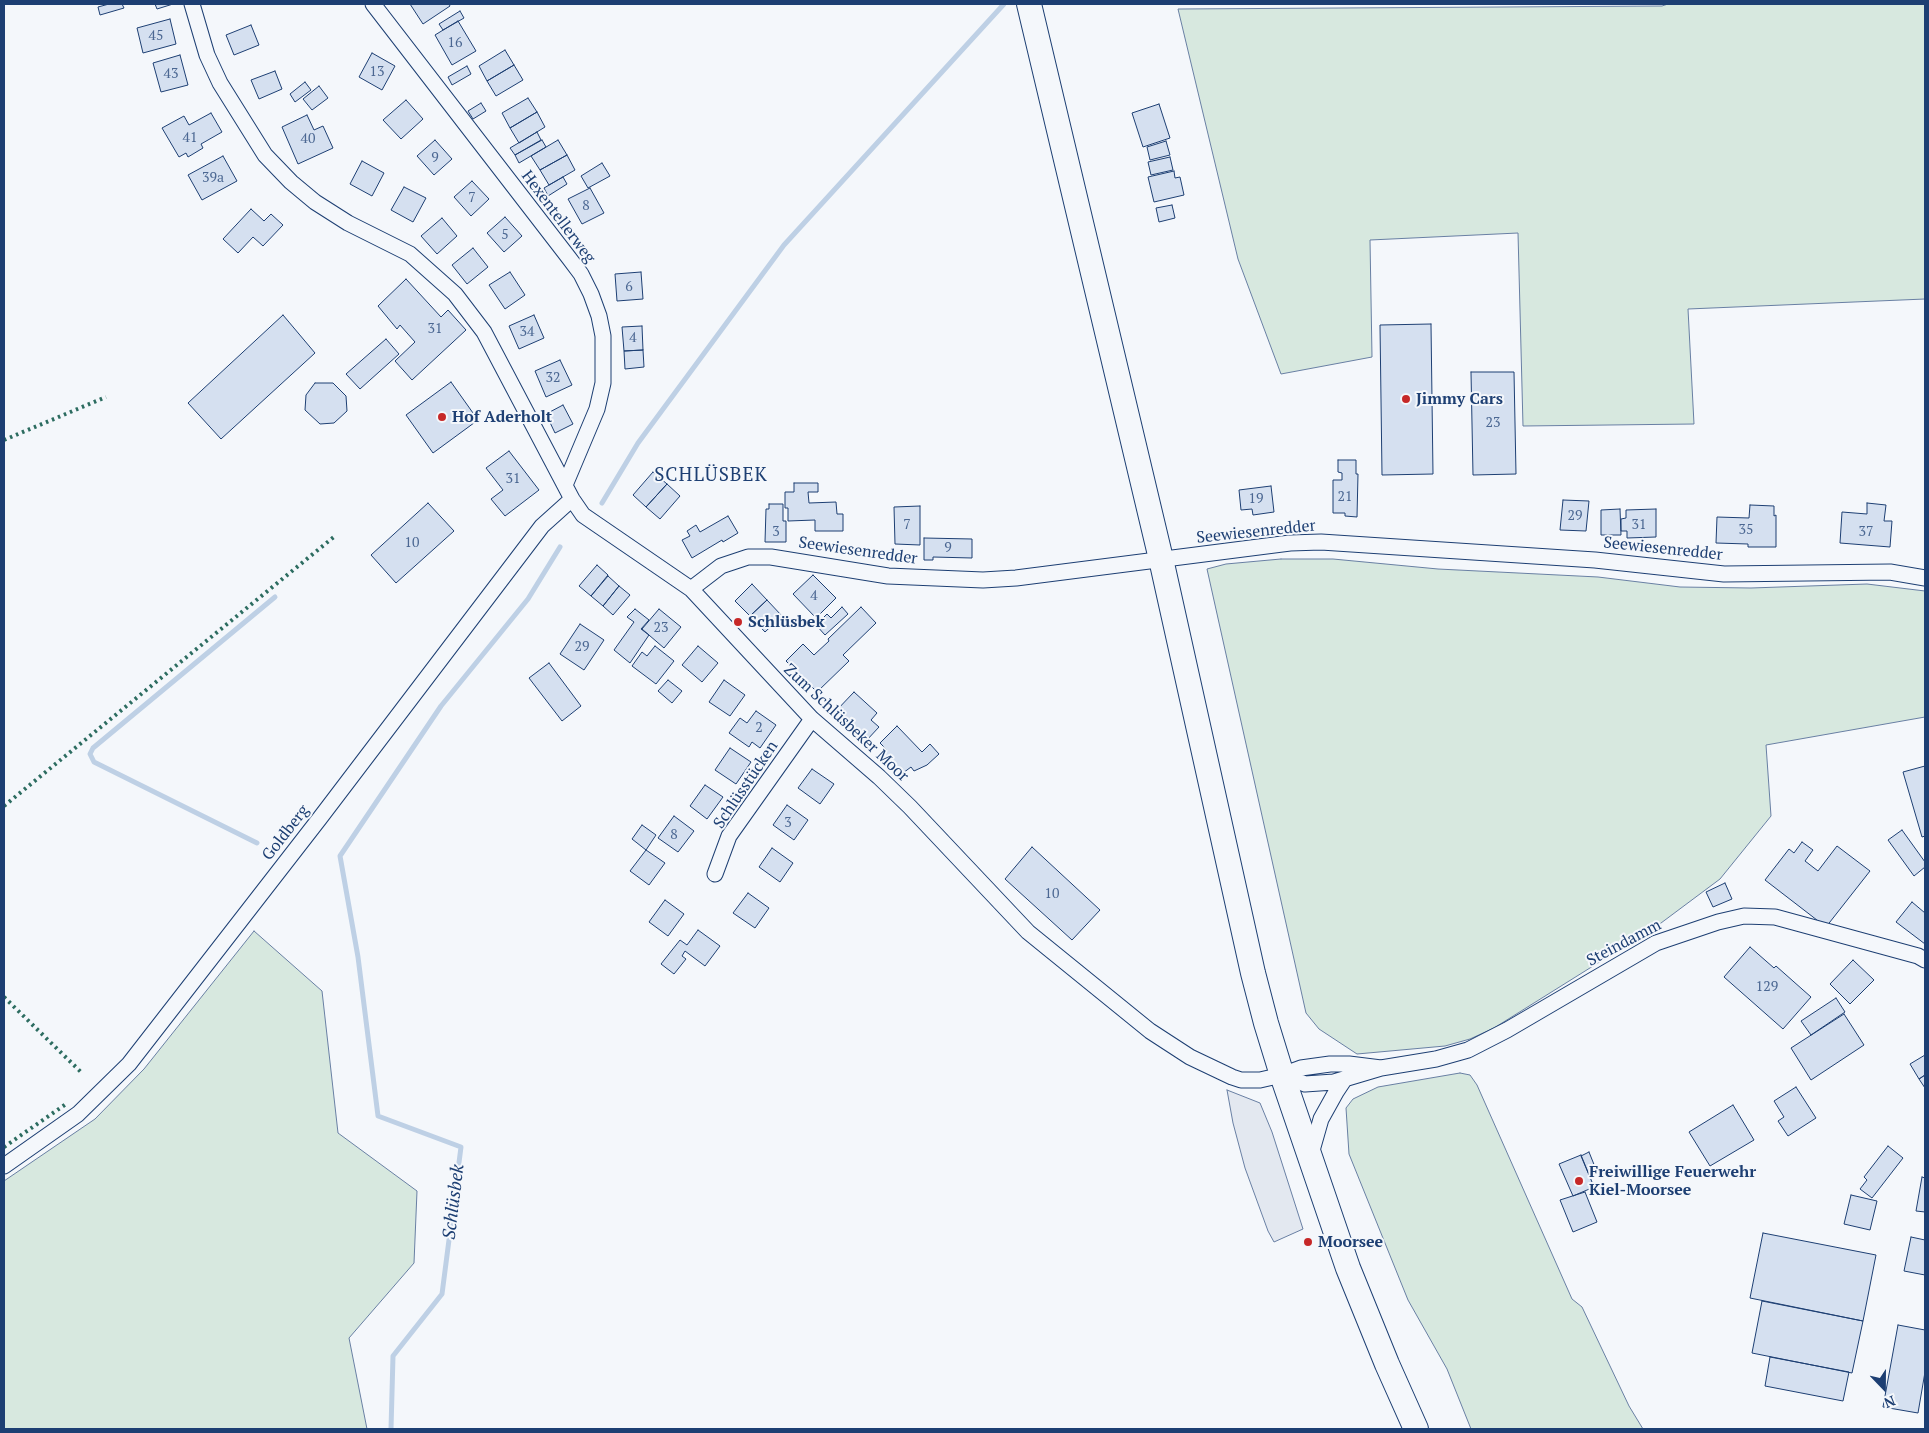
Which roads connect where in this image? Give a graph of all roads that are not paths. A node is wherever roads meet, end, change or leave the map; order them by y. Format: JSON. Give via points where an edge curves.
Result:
{"nodes":[{"id":1,"x":192,"y":4,"type":"edge"},
{"id":2,"x":373,"y":4,"type":"edge"},
{"id":3,"x":1029,"y":4,"type":"edge"},
{"id":4,"x":565,"y":485,"type":"junction"},
{"id":5,"x":572,"y":500,"type":"junction"},
{"id":6,"x":1161,"y":559,"type":"junction"},
{"id":7,"x":1925,"y":578,"type":"edge"},
{"id":8,"x":691,"y":589,"type":"junction"},
{"id":9,"x":812,"y":719,"type":"junction"},
{"id":10,"x":715,"y":874,"type":"dead end"},
{"id":11,"x":1925,"y":960,"type":"edge"},
{"id":12,"x":1381,"y":1068,"type":"junction"},
{"id":13,"x":1282,"y":1075,"type":"junction"},
{"id":14,"x":1344,"y":1080,"type":"junction"},
{"id":15,"x":1310,"y":1158,"type":"junction"},
{"id":16,"x":4,"y":1166,"type":"edge"},
{"id":17,"x":1416,"y":1429,"type":"edge"}],
"edges":[{"from":1,"to":4,"type":"street","name":"Zum Schlüsbeker Moor","via":[[220,83],[265,155],[290,182],[315,202],[348,223],[410,254],[455,294],[484,332]]},
{"from":2,"to":4,"type":"street","name":"Hexentellerweg","via":[[581,274],[600,316],[603,383],[597,410]]},
{"from":3,"to":6,"type":"main road"},
{"from":4,"to":5,"type":"street","name":"Zum Schlüsbeker Moor"},
{"from":5,"to":8,"type":"street","name":"Zum Schlüsbeker Moor","via":[[583,515]]},
{"from":5,"to":16,"type":"street","name":"Goldberg","via":[[542,526],[129,1064],[78,1114]]},
{"from":6,"to":7,"type":"street","name":"Seewiesenredder","via":[[1321,542],[1595,560],[1724,574],[1890,572]]},
{"from":6,"to":8,"type":"street","name":"Seewiesenredder","via":[[983,580],[888,576],[771,557],[748,557],[721,566]]},
{"from":6,"to":13,"type":"main road","via":[[1253,972]]},
{"from":8,"to":9,"type":"street","name":"Zum Schlüsbeker Moor"},
{"from":9,"to":10,"type":"street","name":"Schlüsstücken","via":[[729,836]]},
{"from":9,"to":13,"type":"street","name":"Zum Schlüsbeker Moor","via":[[910,807],[1028,932],[1150,1031],[1190,1058],[1232,1077],[1253,1081]]},
{"from":11,"to":12,"type":"street","name":"Steindamm","via":[[1775,917],[1744,916],[1656,943],[1468,1050]]},
{"from":12,"to":13,"type":"street","name":"Steindamm","via":[[1330,1064],[1301,1068]]},
{"from":12,"to":14,"type":"street","name":"Steindamm"},
{"from":13,"to":14,"type":"street","name":"Steindamm","via":[[1305,1084]]},
{"from":13,"to":15,"type":"main road"},
{"from":14,"to":15,"type":"street","via":[[1321,1119]]},
{"from":15,"to":17,"type":"main road","via":[[1348,1268]]}]}
